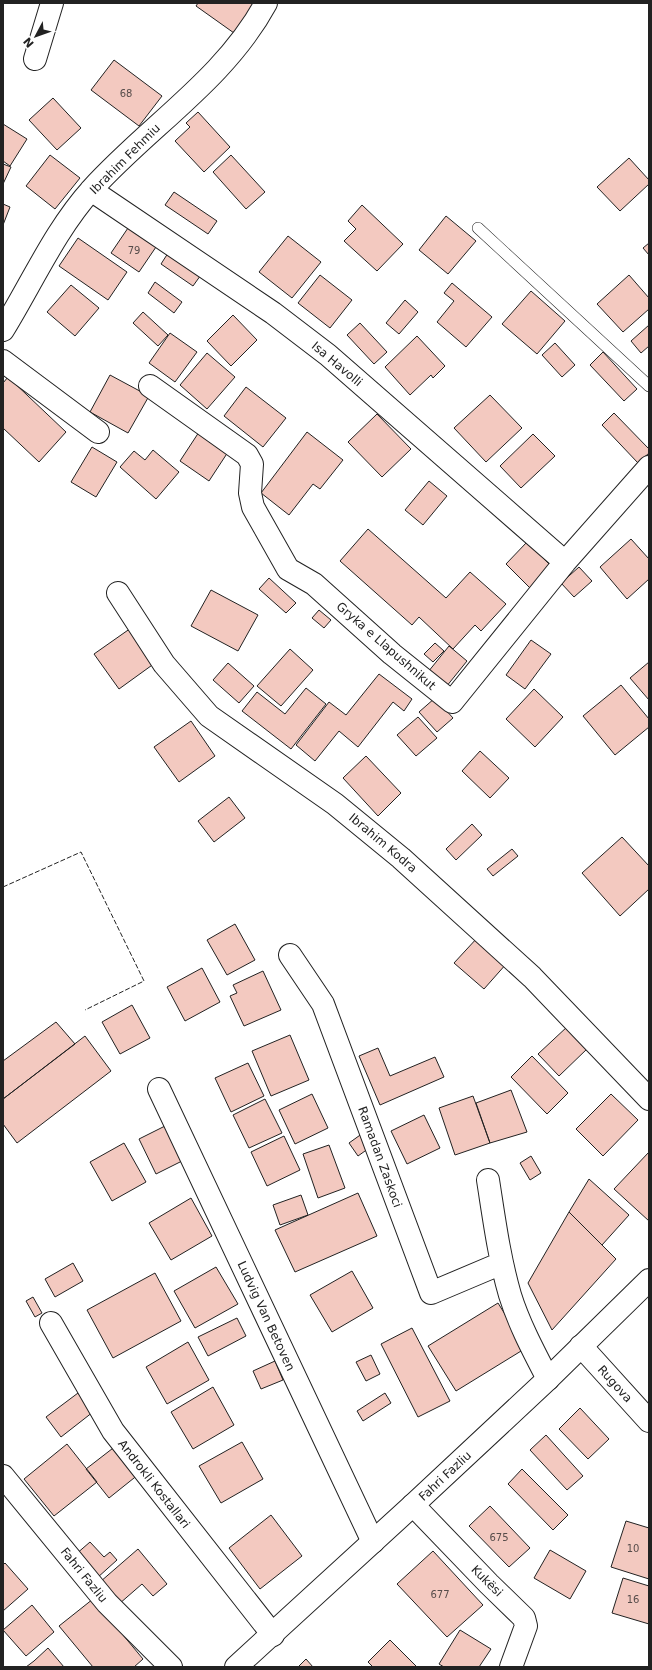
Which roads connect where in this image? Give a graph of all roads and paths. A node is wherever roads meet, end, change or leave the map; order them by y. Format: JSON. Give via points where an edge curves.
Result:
{"nodes":[{"id":1,"x":52,"y":3,"type":"edge"},
{"id":2,"x":266,"y":3,"type":"edge"},
{"id":3,"x":35,"y":59,"type":"dead end"},
{"id":4,"x":91,"y":190,"type":"junction"},
{"id":5,"x":478,"y":228,"type":"dead end"},
{"id":6,"x":3,"y":330,"type":"edge"},
{"id":7,"x":3,"y":361,"type":"edge"},
{"id":8,"x":150,"y":386,"type":"dead end"},
{"id":9,"x":649,"y":386,"type":"edge"},
{"id":10,"x":98,"y":432,"type":"dead end"},
{"id":11,"x":649,"y":467,"type":"edge"},
{"id":12,"x":565,"y":562,"type":"junction"},
{"id":13,"x":118,"y":593,"type":"dead end"},
{"id":14,"x":290,"y":955,"type":"dead end"},
{"id":15,"x":159,"y":1088,"type":"dead end"},
{"id":16,"x":649,"y":1099,"type":"edge"},
{"id":17,"x":488,"y":1180,"type":"dead end"},
{"id":18,"x":502,"y":1263,"type":"junction"},
{"id":19,"x":649,"y":1280,"type":"edge"},
{"id":20,"x":51,"y":1323,"type":"dead end"},
{"id":21,"x":581,"y":1346,"type":"junction"},
{"id":22,"x":548,"y":1379,"type":"junction"},
{"id":23,"x":649,"y":1422,"type":"edge"},
{"id":24,"x":3,"y":1476,"type":"edge"},
{"id":25,"x":413,"y":1505,"type":"junction"},
{"id":26,"x":373,"y":1542,"type":"junction"},
{"id":27,"x":273,"y":1635,"type":"junction"},
{"id":28,"x":171,"y":1667,"type":"edge"},
{"id":29,"x":236,"y":1667,"type":"edge"},
{"id":30,"x":511,"y":1667,"type":"edge"}],
"edges":[{"from":1,"to":3,"type":"street"},
{"from":2,"to":4,"type":"street","name":"Ibrahim Fehmiu","via":[[232,54],[198,90]]},
{"from":4,"to":6,"type":"street","name":"Ibrahim Fehmiu","via":[[41,263]]},
{"from":4,"to":12,"type":"street","name":"Isa Havolli","via":[[273,313],[328,355]]},
{"from":5,"to":9,"type":"lane"},
{"from":7,"to":10,"type":"street"},
{"from":8,"to":12,"type":"street","name":"Gryka e Llapushnikut","via":[[247,455],[252,464],[250,493],[253,507],[288,569],[314,584],[392,654],[452,702]]},
{"from":11,"to":12,"type":"street","name":"Gryka e Llapushnikut"},
{"from":13,"to":16,"type":"street","name":"Ibrahim Kodra","via":[[164,664],[209,716],[335,804],[418,872],[532,977]]},
{"from":14,"to":18,"type":"street","name":"Ramadan Zaskoci","via":[[323,1004],[431,1293]]},
{"from":15,"to":26,"type":"street","name":"Ludvig Van Betoven"},
{"from":17,"to":18,"type":"street"},
{"from":18,"to":22,"type":"street","via":[[510,1295],[526,1336]]},
{"from":19,"to":21,"type":"street","name":"Fahri Fazliu"},
{"from":20,"to":27,"type":"street","name":"Androkli Kostallari","via":[[113,1431]]},
{"from":21,"to":22,"type":"street","name":"Fahri Fazliu"},
{"from":21,"to":23,"type":"street","name":"Rugova"},
{"from":22,"to":25,"type":"street","name":"Fahri Fazliu"},
{"from":24,"to":28,"type":"street","name":"Fahri Fazliu","via":[[107,1603]]},
{"from":25,"to":26,"type":"street","name":"Fahri Fazliu"},
{"from":25,"to":30,"type":"street","name":"Kukësi","via":[[524,1618],[526,1626]]},
{"from":26,"to":27,"type":"street","name":"Fahri Fazliu"},
{"from":27,"to":29,"type":"street","name":"Fahri Fazliu"}]}
